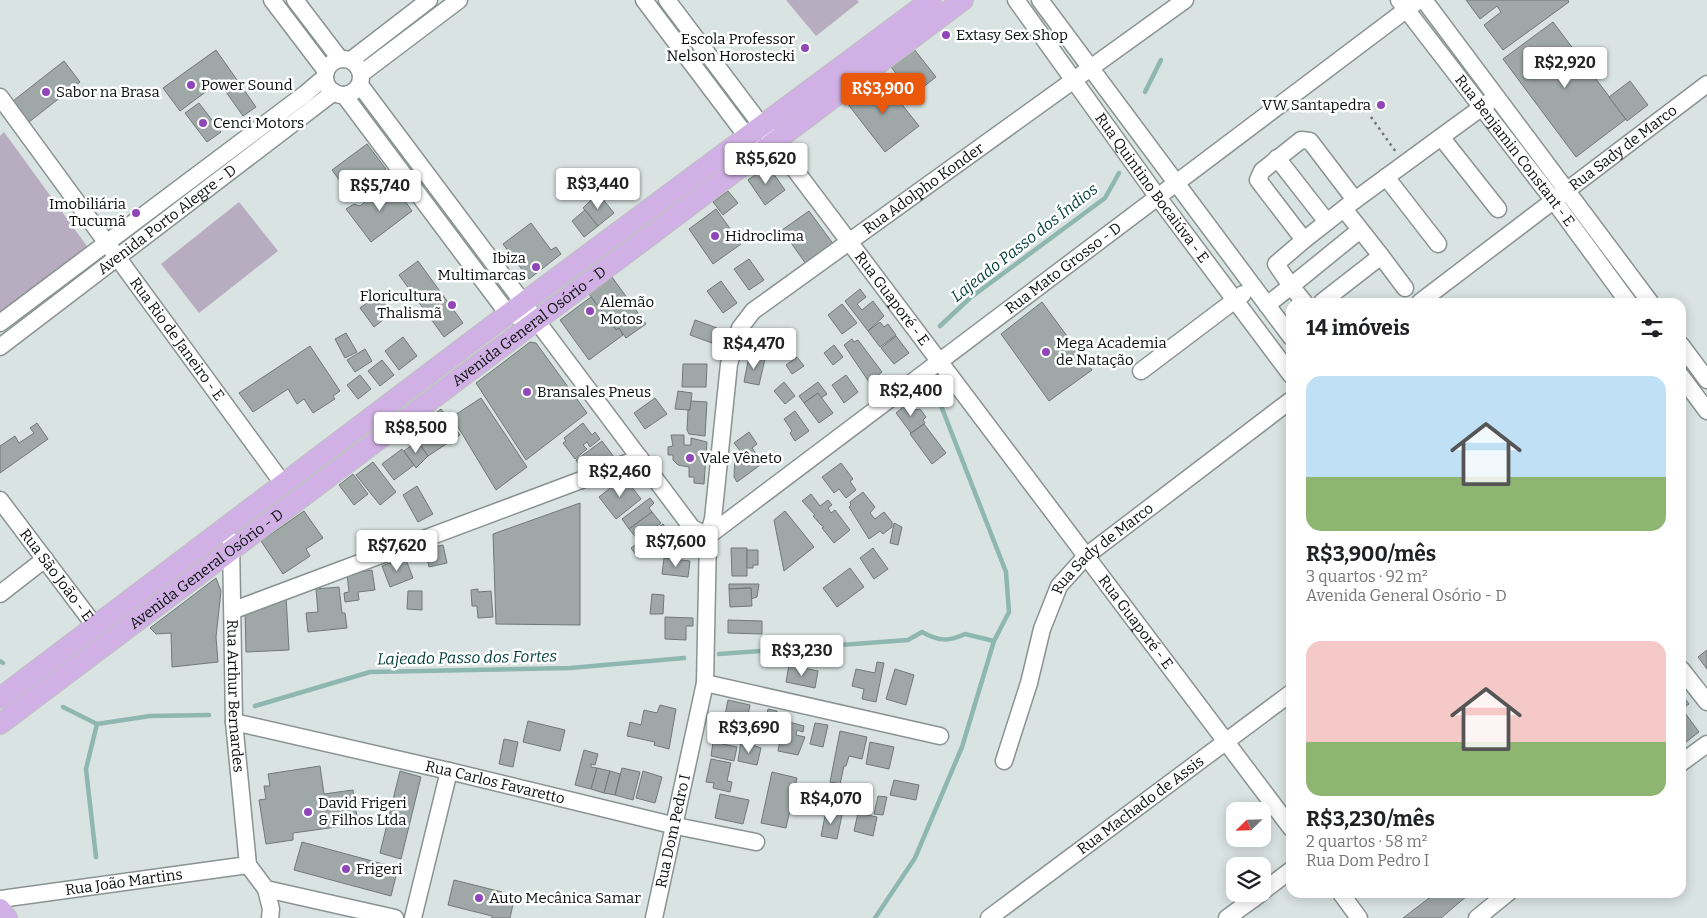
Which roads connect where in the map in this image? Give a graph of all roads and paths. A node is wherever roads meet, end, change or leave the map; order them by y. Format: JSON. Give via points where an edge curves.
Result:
{"nodes":[{"id":1,"x":272,"y":0,"type":"edge"},
{"id":2,"x":295,"y":0,"type":"edge"},
{"id":3,"x":429,"y":0,"type":"edge"},
{"id":4,"x":459,"y":0,"type":"edge"},
{"id":5,"x":644,"y":0,"type":"edge"},
{"id":6,"x":667,"y":0,"type":"edge"},
{"id":7,"x":931,"y":0,"type":"edge"},
{"id":8,"x":963,"y":0,"type":"edge"},
{"id":9,"x":1016,"y":0,"type":"edge"},
{"id":10,"x":1040,"y":0,"type":"edge"},
{"id":11,"x":1185,"y":0,"type":"edge"},
{"id":12,"x":1424,"y":0,"type":"edge"},
{"id":13,"x":1408,"y":3,"type":"edge"},
{"id":14,"x":346,"y":59,"type":"junction"},
{"id":15,"x":1090,"y":67,"type":"junction"},
{"id":16,"x":325,"y":74,"type":"junction"},
{"id":17,"x":360,"y":80,"type":"junction"},
{"id":18,"x":1073,"y":80,"type":"junction"},
{"id":19,"x":1707,"y":84,"type":"edge"},
{"id":20,"x":339,"y":94,"type":"junction"},
{"id":21,"x":1497,"y":96,"type":"junction"},
{"id":22,"x":0,"y":97,"type":"edge"},
{"id":23,"x":1482,"y":107,"type":"junction"},
{"id":24,"x":1371,"y":117,"type":"dead end"},
{"id":25,"x":1441,"y":137,"type":"junction"},
{"id":26,"x":761,"y":140,"type":"junction"},
{"id":27,"x":1277,"y":158,"type":"junction"},
{"id":28,"x":1404,"y":164,"type":"junction"},
{"id":29,"x":204,"y":170,"type":"junction"},
{"id":30,"x":1386,"y":177,"type":"junction"},
{"id":31,"x":1176,"y":182,"type":"junction"},
{"id":32,"x":215,"y":183,"type":"junction"},
{"id":33,"x":1568,"y":190,"type":"junction"},
{"id":34,"x":1157,"y":196,"type":"junction"},
{"id":35,"x":1554,"y":201,"type":"junction"},
{"id":36,"x":1349,"y":204,"type":"junction"},
{"id":37,"x":1498,"y":209,"type":"dead end"},
{"id":38,"x":1327,"y":222,"type":"junction"},
{"id":39,"x":1360,"y":230,"type":"junction"},
{"id":40,"x":1304,"y":240,"type":"junction"},
{"id":41,"x":849,"y":242,"type":"junction"},
{"id":42,"x":107,"y":243,"type":"junction"},
{"id":43,"x":1438,"y":244,"type":"dead end"},
{"id":44,"x":1610,"y":248,"type":"junction"},
{"id":45,"x":1380,"y":256,"type":"junction"},
{"id":46,"x":118,"y":258,"type":"junction"},
{"id":47,"x":1596,"y":258,"type":"junction"},
{"id":48,"x":1291,"y":286,"type":"junction"},
{"id":49,"x":1253,"y":287,"type":"junction"},
{"id":50,"x":1405,"y":288,"type":"dead end"},
{"id":51,"x":1301,"y":298,"type":"edge"},
{"id":52,"x":1327,"y":298,"type":"edge"},
{"id":53,"x":1425,"y":298,"type":"edge"},
{"id":54,"x":1625,"y":298,"type":"edge"},
{"id":55,"x":1647,"y":298,"type":"edge"},
{"id":56,"x":1235,"y":300,"type":"junction"},
{"id":57,"x":1267,"y":305,"type":"junction"},
{"id":58,"x":516,"y":309,"type":"junction"},
{"id":59,"x":537,"y":321,"type":"junction"},
{"id":60,"x":0,"y":323,"type":"edge"},
{"id":61,"x":1286,"y":330,"type":"edge"},
{"id":62,"x":0,"y":347,"type":"edge"},
{"id":63,"x":1686,"y":351,"type":"edge"},
{"id":64,"x":938,"y":361,"type":"junction"},
{"id":65,"x":1286,"y":368,"type":"edge"},
{"id":66,"x":1141,"y":371,"type":"dead end"},
{"id":67,"x":1705,"y":373,"type":"edge"},
{"id":68,"x":1687,"y":395,"type":"edge"},
{"id":69,"x":1286,"y":404,"type":"edge"},
{"id":70,"x":1707,"y":411,"type":"edge"},
{"id":71,"x":640,"y":458,"type":"junction"},
{"id":72,"x":284,"y":485,"type":"junction"},
{"id":73,"x":0,"y":500,"type":"edge"},
{"id":74,"x":228,"y":527,"type":"junction"},
{"id":75,"x":708,"y":536,"type":"junction"},
{"id":76,"x":233,"y":550,"type":"junction"},
{"id":77,"x":1086,"y":556,"type":"junction"},
{"id":78,"x":45,"y":560,"type":"junction"},
{"id":79,"x":0,"y":594,"type":"edge"},
{"id":80,"x":234,"y":610,"type":"junction"},
{"id":81,"x":95,"y":626,"type":"junction"},
{"id":82,"x":1686,"y":675,"type":"edge"},
{"id":83,"x":705,"y":683,"type":"junction"},
{"id":84,"x":1286,"y":697,"type":"edge"},
{"id":85,"x":0,"y":698,"type":"edge"},
{"id":86,"x":1707,"y":702,"type":"edge"},
{"id":87,"x":234,"y":722,"type":"junction"},
{"id":88,"x":0,"y":724,"type":"edge"},
{"id":89,"x":940,"y":736,"type":"dead end"},
{"id":90,"x":1226,"y":741,"type":"junction"},
{"id":91,"x":1707,"y":744,"type":"edge"},
{"id":92,"x":1686,"y":759,"type":"edge"},
{"id":93,"x":1004,"y":760,"type":"dead end"},
{"id":94,"x":449,"y":770,"type":"junction"},
{"id":95,"x":1286,"y":821,"type":"edge"},
{"id":96,"x":676,"y":826,"type":"junction"},
{"id":97,"x":756,"y":842,"type":"dead end"},
{"id":98,"x":248,"y":865,"type":"junction"},
{"id":99,"x":1286,"y":874,"type":"edge"},
{"id":100,"x":1271,"y":885,"type":"edge"},
{"id":101,"x":266,"y":889,"type":"junction"},
{"id":102,"x":1344,"y":898,"type":"edge"},
{"id":103,"x":1502,"y":898,"type":"edge"},
{"id":104,"x":0,"y":899,"type":"edge"},
{"id":105,"x":1249,"y":902,"type":"edge"},
{"id":106,"x":0,"y":909,"type":"edge"},
{"id":107,"x":7,"y":918,"type":"edge"},
{"id":108,"x":270,"y":918,"type":"edge"},
{"id":109,"x":395,"y":918,"type":"edge"},
{"id":110,"x":413,"y":918,"type":"edge"},
{"id":111,"x":654,"y":918,"type":"edge"},
{"id":112,"x":989,"y":918,"type":"edge"},
{"id":113,"x":1227,"y":918,"type":"edge"},
{"id":114,"x":1359,"y":918,"type":"edge"},
{"id":115,"x":1477,"y":918,"type":"edge"}],
"edges":[{"from":1,"to":16,"type":"street"},
{"from":2,"to":14,"type":"street"},
{"from":3,"to":14,"type":"street"},
{"from":4,"to":17,"type":"street"},
{"from":5,"to":26,"type":"street","name":"Rua Guaporé - E"},
{"from":6,"to":26,"type":"street","name":"Rua Guaporé - E"},
{"from":7,"to":26,"type":"main road","name":"Avenida General Osório - D"},
{"from":8,"to":26,"type":"main road","name":"Avenida General Osório - D"},
{"from":9,"to":18,"type":"street","name":"Rua Quintino Bocaiúva - E"},
{"from":10,"to":15,"type":"street","name":"Rua Quintino Bocaiúva - E"},
{"from":11,"to":15,"type":"street","name":"Rua Adolpho Konder"},
{"from":12,"to":21,"type":"street","name":"Rua Benjamin Constant - E"},
{"from":13,"to":23,"type":"street","name":"Rua Benjamin Constant - E"},
{"from":13,"to":31,"type":"street","name":"Rua Mato Grosso - D"},
{"from":14,"to":16,"type":"street","via":[[331,63]]},
{"from":14,"to":17,"type":"street","via":[[356,64]]},
{"from":15,"to":18,"type":"street","name":"Rua Adolpho Konder"},
{"from":15,"to":31,"type":"street","name":"Rua Quintino Bocaiúva - E"},
{"from":16,"to":20,"type":"street","via":[[327,86]]},
{"from":16,"to":29,"type":"street","name":"Avenida Porto Alegre - D"},
{"from":17,"to":20,"type":"street","via":[[356,90]]},
{"from":17,"to":58,"type":"street"},
{"from":18,"to":34,"type":"street","name":"Rua Quintino Bocaiúva - E"},
{"from":18,"to":41,"type":"street","name":"Rua Adolpho Konder"},
{"from":19,"to":33,"type":"street","name":"Rua Sady de Marco"},
{"from":20,"to":32,"type":"street","name":"Avenida Porto Alegre - D"},
{"from":20,"to":58,"type":"street"},
{"from":21,"to":23,"type":"street"},
{"from":21,"to":33,"type":"street","name":"Rua Benjamin Constant - E"},
{"from":22,"to":42,"type":"street","name":"Rua Rio de Janeiro - E"},
{"from":23,"to":25,"type":"street"},
{"from":23,"to":35,"type":"street","name":"Rua Benjamin Constant - E"},
{"from":24,"to":28,"type":"path"},
{"from":25,"to":28,"type":"street"},
{"from":25,"to":37,"type":"street"},
{"from":26,"to":41,"type":"street","name":"Rua Guaporé - E"},
{"from":26,"to":58,"type":"main road","name":"Avenida General Osório - D"},
{"from":26,"to":59,"type":"main road","name":"Avenida General Osório - D"},
{"from":27,"to":36,"type":"street","via":[[1301,140],[1310,141]]},
{"from":27,"to":38,"type":"street"},
{"from":27,"to":40,"type":"street","via":[[1262,170],[1258,180]]},
{"from":28,"to":30,"type":"street"},
{"from":29,"to":32,"type":"street"},
{"from":29,"to":42,"type":"street","name":"Avenida Porto Alegre - D"},
{"from":30,"to":36,"type":"street"},
{"from":30,"to":43,"type":"street"},
{"from":31,"to":34,"type":"street","name":"Rua Mato Grosso - D"},
{"from":31,"to":49,"type":"street","name":"Rua Quintino Bocaiúva - E"},
{"from":32,"to":46,"type":"street","name":"Avenida Porto Alegre - D"},
{"from":33,"to":35,"type":"street","name":"Rua Sady de Marco"},
{"from":33,"to":44,"type":"street","name":"Rua Benjamin Constant - E"},
{"from":34,"to":56,"type":"street","name":"Rua Quintino Bocaiúva - E"},
{"from":34,"to":64,"type":"street","name":"Rua Mato Grosso - D"},
{"from":35,"to":47,"type":"street","name":"Rua Benjamin Constant - E"},
{"from":35,"to":53,"type":"street","name":"Rua Sady de Marco"},
{"from":36,"to":38,"type":"street"},
{"from":36,"to":39,"type":"street"},
{"from":38,"to":40,"type":"street"},
{"from":39,"to":45,"type":"street"},
{"from":39,"to":48,"type":"street"},
{"from":40,"to":48,"type":"street","via":[[1276,264]]},
{"from":41,"to":64,"type":"street","name":"Rua Guaporé - E"},
{"from":41,"to":75,"type":"street","name":"Rua Adolpho Konder","via":[[753,311],[740,328],[729,364],[713,518]]},
{"from":42,"to":46,"type":"street","name":"Rua Rio de Janeiro - E"},
{"from":42,"to":60,"type":"street","name":"Avenida Porto Alegre - D"},
{"from":44,"to":47,"type":"street"},
{"from":44,"to":55,"type":"street","name":"Rua Benjamin Constant - E"},
{"from":45,"to":50,"type":"street"},
{"from":45,"to":52,"type":"street"},
{"from":46,"to":62,"type":"street","name":"Avenida Porto Alegre - D"},
{"from":46,"to":72,"type":"street","name":"Rua Rio de Janeiro - E"},
{"from":47,"to":54,"type":"street","name":"Rua Benjamin Constant - E"},
{"from":48,"to":51,"type":"street"},
{"from":48,"to":57,"type":"street"},
{"from":49,"to":56,"type":"street"},
{"from":49,"to":57,"type":"street","name":"Rua Quintino Bocaiúva - E"},
{"from":56,"to":65,"type":"street","name":"Rua Quintino Bocaiúva - E"},
{"from":56,"to":66,"type":"street"},
{"from":57,"to":61,"type":"street","name":"Rua Quintino Bocaiúva - E"},
{"from":58,"to":59,"type":"street"},
{"from":58,"to":72,"type":"main road","name":"Avenida General Osório - D"},
{"from":59,"to":71,"type":"street"},
{"from":59,"to":76,"type":"main road","name":"Avenida General Osório - D"},
{"from":63,"to":67,"type":"street"},
{"from":64,"to":75,"type":"street","name":"Rua Mato Grosso - D"},
{"from":64,"to":77,"type":"street","name":"Rua Guaporé - E"},
{"from":67,"to":68,"type":"street"},
{"from":68,"to":70,"type":"street"},
{"from":69,"to":77,"type":"street","name":"Rua Sady de Marco"},
{"from":71,"to":75,"type":"street","via":[[692,528]]},
{"from":71,"to":80,"type":"street"},
{"from":72,"to":74,"type":"main road","name":"Avenida General Osório - D"},
{"from":73,"to":78,"type":"street","name":"Rua São João - E"},
{"from":74,"to":76,"type":"street","name":"Rua Arthur Bernardes"},
{"from":74,"to":81,"type":"main road","name":"Avenida General Osório - D"},
{"from":75,"to":83,"type":"street","name":"Rua Dom Pedro I"},
{"from":76,"to":80,"type":"street","name":"Rua Arthur Bernardes"},
{"from":76,"to":88,"type":"main road","name":"Avenida General Osório - D"},
{"from":77,"to":90,"type":"street","name":"Rua Guaporé - E"},
{"from":77,"to":93,"type":"street","name":"Rua Sady de Marco","via":[[1059,586],[1042,629],[1029,683]]},
{"from":78,"to":79,"type":"street"},
{"from":78,"to":81,"type":"street","name":"Rua São João - E"},
{"from":80,"to":87,"type":"street","name":"Rua Arthur Bernardes"},
{"from":81,"to":85,"type":"main road","name":"Avenida General Osório - D"},
{"from":82,"to":86,"type":"street"},
{"from":83,"to":89,"type":"street"},
{"from":83,"to":96,"type":"street","name":"Rua Dom Pedro I"},
{"from":84,"to":90,"type":"street","name":"Rua Machado de Assis"},
{"from":87,"to":94,"type":"street","name":"Rua Carlos Favaretto"},
{"from":87,"to":98,"type":"street","name":"Rua Arthur Bernardes"},
{"from":90,"to":95,"type":"street","name":"Rua Guaporé - E"},
{"from":90,"to":112,"type":"street","name":"Rua Machado de Assis"},
{"from":91,"to":92,"type":"street"},
{"from":94,"to":96,"type":"street","name":"Rua Carlos Favaretto"},
{"from":94,"to":110,"type":"street"},
{"from":96,"to":97,"type":"street","name":"Rua Carlos Favaretto"},
{"from":96,"to":111,"type":"street","name":"Rua Dom Pedro I"},
{"from":98,"to":101,"type":"street"},
{"from":98,"to":104,"type":"street","name":"Rua João Martins"},
{"from":99,"to":100,"type":"street"},
{"from":101,"to":108,"type":"street"},
{"from":101,"to":109,"type":"street"},
{"from":102,"to":114,"type":"street"},
{"from":103,"to":115,"type":"street"},
{"from":105,"to":113,"type":"street"},
{"from":106,"to":107,"type":"main road"}]}
